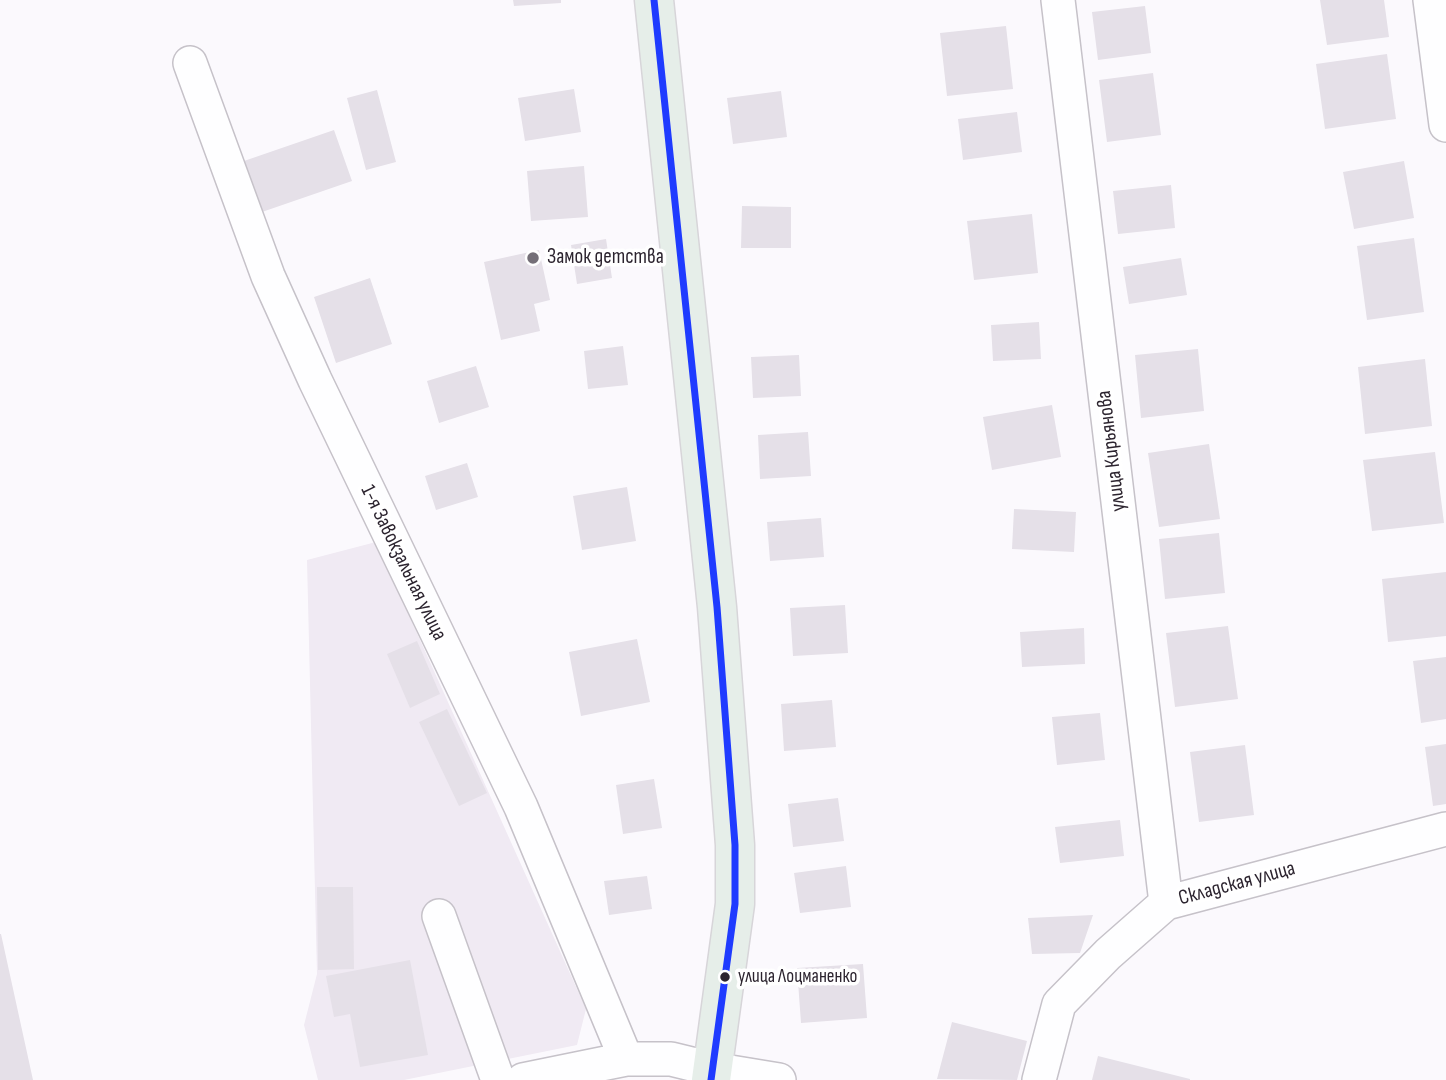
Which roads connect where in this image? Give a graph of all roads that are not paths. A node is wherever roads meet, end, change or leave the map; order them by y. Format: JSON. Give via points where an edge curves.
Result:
{"nodes":[{"id":1,"x":654,"y":0,"type":"edge"},
{"id":2,"x":1058,"y":0,"type":"edge"},
{"id":3,"x":1430,"y":0,"type":"edge"},
{"id":4,"x":190,"y":63,"type":"dead end"},
{"id":5,"x":1446,"y":125,"type":"edge"},
{"id":6,"x":1446,"y":829,"type":"edge"},
{"id":7,"x":1166,"y":903,"type":"junction"},
{"id":8,"x":439,"y":916,"type":"dead end"},
{"id":9,"x":626,"y":1059,"type":"junction"},
{"id":10,"x":711,"y":1074,"type":"edge"},
{"id":11,"x":498,"y":1080,"type":"edge"},
{"id":12,"x":523,"y":1080,"type":"edge"},
{"id":13,"x":779,"y":1080,"type":"edge"},
{"id":14,"x":1039,"y":1080,"type":"edge"}],
"edges":[{"from":1,"to":10,"type":"main road","via":[[717,607],[735,845],[734,915]]},
{"from":2,"to":7,"type":"street","name":"улица Кирьянова"},
{"from":3,"to":5,"type":"street"},
{"from":4,"to":9,"type":"street","name":"1-я Завокзальная улица","via":[[268,276],[521,807]]},
{"from":6,"to":7,"type":"street","name":"Складская улица"},
{"from":7,"to":14,"type":"street","name":"Складская улица","via":[[1059,1004]]},
{"from":8,"to":11,"type":"street"},
{"from":9,"to":10,"type":"street","via":[[671,1059]]},
{"from":9,"to":12,"type":"street"},
{"from":10,"to":13,"type":"street"}]}
